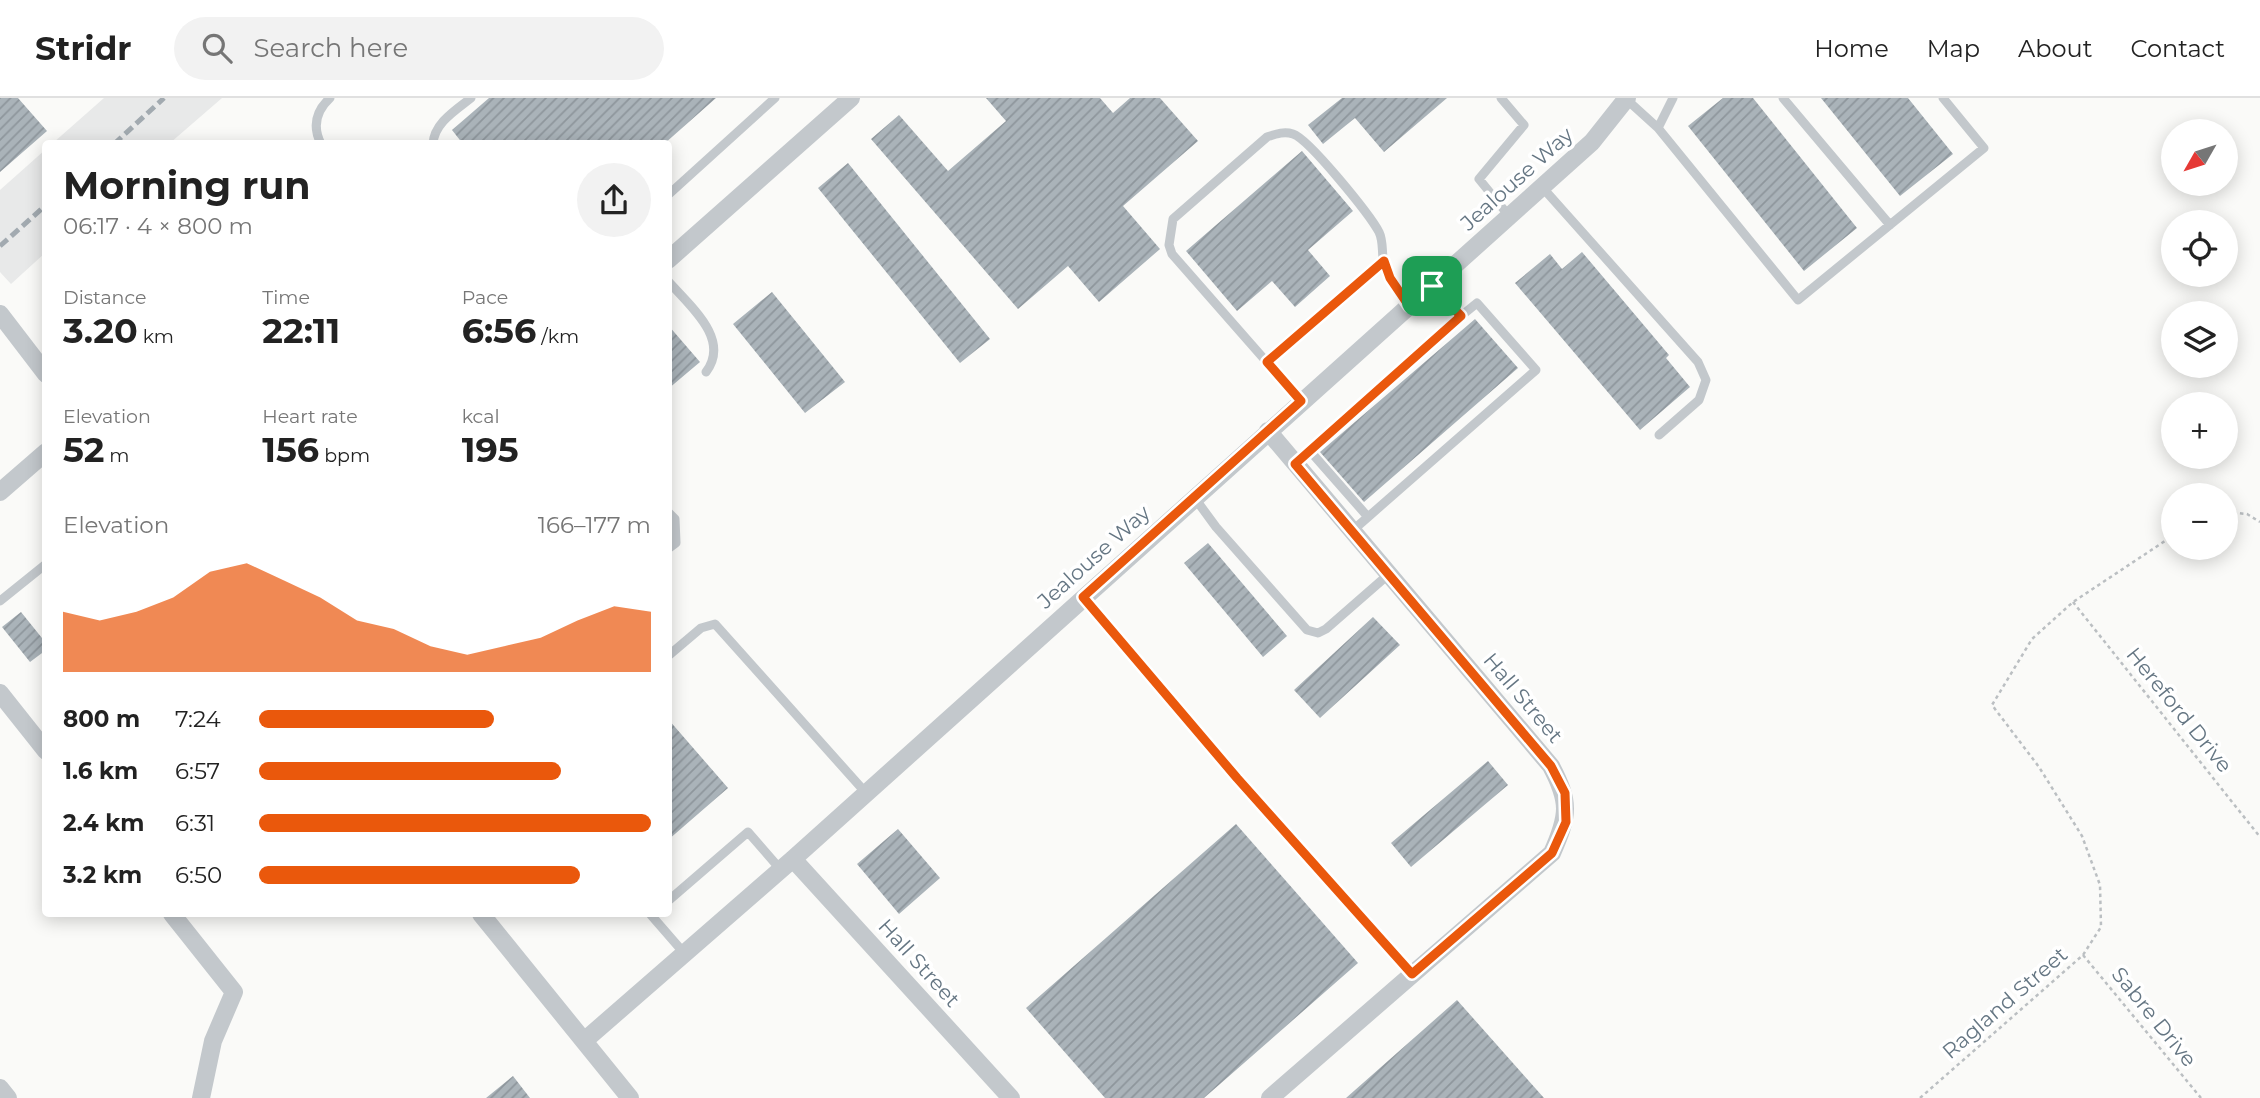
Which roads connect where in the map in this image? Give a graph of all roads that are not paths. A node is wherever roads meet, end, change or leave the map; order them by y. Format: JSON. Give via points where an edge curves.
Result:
{"nodes":[{"id":1,"x":330,"y":98,"type":"edge"},
{"id":2,"x":471,"y":98,"type":"edge"},
{"id":3,"x":775,"y":98,"type":"edge"},
{"id":4,"x":851,"y":98,"type":"edge"},
{"id":5,"x":1502,"y":98,"type":"edge"},
{"id":6,"x":1626,"y":98,"type":"edge"},
{"id":7,"x":1673,"y":98,"type":"edge"},
{"id":8,"x":1783,"y":98,"type":"edge"},
{"id":9,"x":1943,"y":98,"type":"edge"},
{"id":10,"x":1658,"y":128,"type":"junction"},
{"id":11,"x":320,"y":140,"type":"edge"},
{"id":12,"x":433,"y":140,"type":"edge"},
{"id":13,"x":1542,"y":187,"type":"junction"},
{"id":14,"x":672,"y":191,"type":"edge"},
{"id":15,"x":1509,"y":216,"type":"junction"},
{"id":16,"x":1890,"y":225,"type":"junction"},
{"id":17,"x":672,"y":256,"type":"edge"},
{"id":18,"x":1384,"y":261,"type":"junction"},
{"id":19,"x":672,"y":286,"type":"edge"},
{"id":20,"x":1432,"y":286,"type":"junction"},
{"id":21,"x":1409,"y":306,"type":"junction"},
{"id":22,"x":0,"y":314,"type":"edge"},
{"id":23,"x":1461,"y":316,"type":"junction"},
{"id":24,"x":1267,"y":362,"type":"junction"},
{"id":25,"x":42,"y":369,"type":"edge"},
{"id":26,"x":706,"y":372,"type":"dead end"},
{"id":27,"x":1301,"y":401,"type":"junction"},
{"id":28,"x":1268,"y":431,"type":"junction"},
{"id":29,"x":1659,"y":435,"type":"dead end"},
{"id":30,"x":1310,"y":451,"type":"junction"},
{"id":31,"x":42,"y":455,"type":"edge"},
{"id":32,"x":1295,"y":464,"type":"junction"},
{"id":33,"x":0,"y":492,"type":"edge"},
{"id":34,"x":1194,"y":497,"type":"junction"},
{"id":35,"x":672,"y":516,"type":"edge"},
{"id":36,"x":1368,"y":517,"type":"junction"},
{"id":37,"x":1352,"y":531,"type":"junction"},
{"id":38,"x":672,"y":546,"type":"edge"},
{"id":39,"x":42,"y":567,"type":"edge"},
{"id":40,"x":1389,"y":575,"type":"junction"},
{"id":41,"x":1083,"y":597,"type":"junction"},
{"id":42,"x":0,"y":601,"type":"edge"},
{"id":43,"x":672,"y":653,"type":"edge"},
{"id":44,"x":0,"y":693,"type":"edge"},
{"id":45,"x":42,"y":746,"type":"edge"},
{"id":46,"x":866,"y":793,"type":"junction"},
{"id":47,"x":787,"y":864,"type":"junction"},
{"id":48,"x":672,"y":898,"type":"edge"},
{"id":49,"x":174,"y":917,"type":"edge"},
{"id":50,"x":483,"y":917,"type":"edge"},
{"id":51,"x":653,"y":917,"type":"edge"},
{"id":52,"x":684,"y":953,"type":"junction"},
{"id":53,"x":1412,"y":974,"type":"junction"},
{"id":54,"x":584,"y":1041,"type":"junction"},
{"id":55,"x":0,"y":1088,"type":"edge"},
{"id":56,"x":8,"y":1098,"type":"edge"},
{"id":57,"x":201,"y":1098,"type":"edge"},
{"id":58,"x":630,"y":1098,"type":"edge"},
{"id":59,"x":1011,"y":1098,"type":"edge"},
{"id":60,"x":1270,"y":1098,"type":"edge"}],
"edges":[{"from":1,"to":11,"type":"lane","via":[[315,121]]},
{"from":2,"to":12,"type":"lane","via":[[442,122]]},
{"from":3,"to":14,"type":"lane"},
{"from":4,"to":17,"type":"street"},
{"from":5,"to":15,"type":"lane","via":[[1524,125],[1479,180]]},
{"from":6,"to":10,"type":"lane"},
{"from":6,"to":13,"type":"street","name":"Jealouse Way","via":[[1592,142]]},
{"from":7,"to":10,"type":"lane"},
{"from":8,"to":16,"type":"lane"},
{"from":9,"to":16,"type":"lane","via":[[1984,148]]},
{"from":10,"to":16,"type":"lane","via":[[1798,300]]},
{"from":13,"to":15,"type":"street","name":"Jealouse Way"},
{"from":13,"to":29,"type":"lane","via":[[1698,362],[1706,380],[1699,400]]},
{"from":15,"to":20,"type":"street","name":"Jealouse Way"},
{"from":18,"to":21,"type":"lane"},
{"from":18,"to":24,"type":"lane"},
{"from":18,"to":24,"type":"lane","via":[[1381,236],[1373,221],[1310,145],[1296,134],[1267,137],[1173,219],[1169,245]]},
{"from":19,"to":26,"type":"lane","via":[[715,345],[715,358]]},
{"from":20,"to":21,"type":"street","name":"Jealouse Way"},
{"from":20,"to":23,"type":"lane"},
{"from":21,"to":27,"type":"street","name":"Jealouse Way"},
{"from":22,"to":25,"type":"street"},
{"from":23,"to":30,"type":"lane"},
{"from":23,"to":36,"type":"lane","via":[[1477,303],[1536,370]]},
{"from":24,"to":27,"type":"lane"},
{"from":27,"to":28,"type":"street","name":"Jealouse Way"},
{"from":28,"to":32,"type":"street","name":"Hall Street"},
{"from":28,"to":34,"type":"street","name":"Jealouse Way"},
{"from":30,"to":32,"type":"lane"},
{"from":30,"to":36,"type":"lane"},
{"from":31,"to":33,"type":"street"},
{"from":32,"to":37,"type":"street","name":"Hall Street"},
{"from":34,"to":40,"type":"lane","via":[[1307,630],[1318,633],[1326,629]]},
{"from":34,"to":41,"type":"street","name":"Jealouse Way"},
{"from":35,"to":38,"type":"lane","via":[[676,542]]},
{"from":36,"to":37,"type":"lane"},
{"from":37,"to":40,"type":"street","name":"Hall Street"},
{"from":39,"to":42,"type":"lane"},
{"from":40,"to":53,"type":"street","name":"Hall Street","via":[[1551,766],[1565,793],[1566,822],[1552,853]]},
{"from":41,"to":46,"type":"street","name":"Jealouse Way"},
{"from":41,"to":53,"type":"lane"},
{"from":43,"to":46,"type":"lane","via":[[701,628],[715,624]]},
{"from":44,"to":45,"type":"street"},
{"from":46,"to":47,"type":"street","name":"Jealouse Way"},
{"from":47,"to":48,"type":"lane","via":[[748,832]]},
{"from":47,"to":52,"type":"street","name":"Jealouse Way"},
{"from":47,"to":59,"type":"street","name":"Hall Street"},
{"from":49,"to":57,"type":"street","via":[[234,992],[213,1041]]},
{"from":50,"to":54,"type":"street"},
{"from":51,"to":52,"type":"lane"},
{"from":52,"to":54,"type":"street","name":"Jealouse Way"},
{"from":53,"to":60,"type":"street","name":"Hall Street"},
{"from":54,"to":58,"type":"street"},
{"from":55,"to":56,"type":"street"}]}
